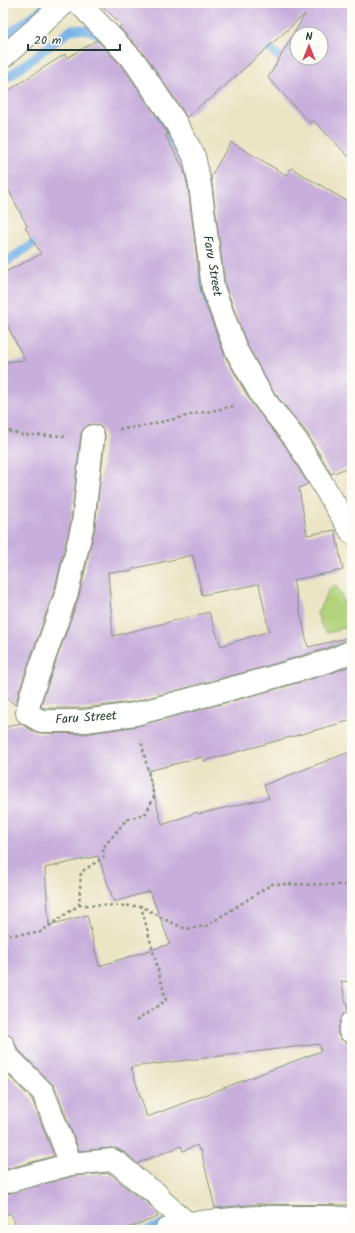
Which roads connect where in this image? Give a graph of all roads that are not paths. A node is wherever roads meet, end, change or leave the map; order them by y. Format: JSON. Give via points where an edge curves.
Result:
{"nodes":[{"id":1,"x":65,"y":3,"type":"edge"},
{"id":2,"x":79,"y":3,"type":"edge"},
{"id":3,"x":3,"y":57,"type":"edge"},
{"id":4,"x":93,"y":436,"type":"road end"},
{"id":5,"x":352,"y":533,"type":"edge"},
{"id":6,"x":352,"y":651,"type":"edge"},
{"id":7,"x":352,"y":1023,"type":"edge"},
{"id":8,"x":352,"y":1030,"type":"edge"},
{"id":9,"x":3,"y":1045,"type":"edge"},
{"id":10,"x":71,"y":1164,"type":"junction"},
{"id":11,"x":3,"y":1182,"type":"edge"},
{"id":12,"x":352,"y":1219,"type":"edge"},
{"id":13,"x":187,"y":1223,"type":"junction"},
{"id":14,"x":166,"y":1230,"type":"edge"}],
"edges":[{"from":1,"to":3,"type":"street"},
{"from":2,"to":5,"type":"street","name":"Faru Street","via":[[135,62],[176,123],[194,156],[213,288],[236,350],[263,398],[296,440]]},
{"from":4,"to":6,"type":"street","name":"Faru Street","via":[[81,532],[67,592],[27,713],[41,721],[84,721],[135,714],[329,661]]},
{"from":7,"to":8,"type":"street","via":[[350,1031]]},
{"from":9,"to":10,"type":"street","via":[[7,1056],[43,1092]]},
{"from":10,"to":11,"type":"street"},
{"from":10,"to":13,"type":"street","via":[[112,1160],[156,1193]]},
{"from":12,"to":13,"type":"street","via":[[257,1217]]},
{"from":13,"to":14,"type":"street"}]}
